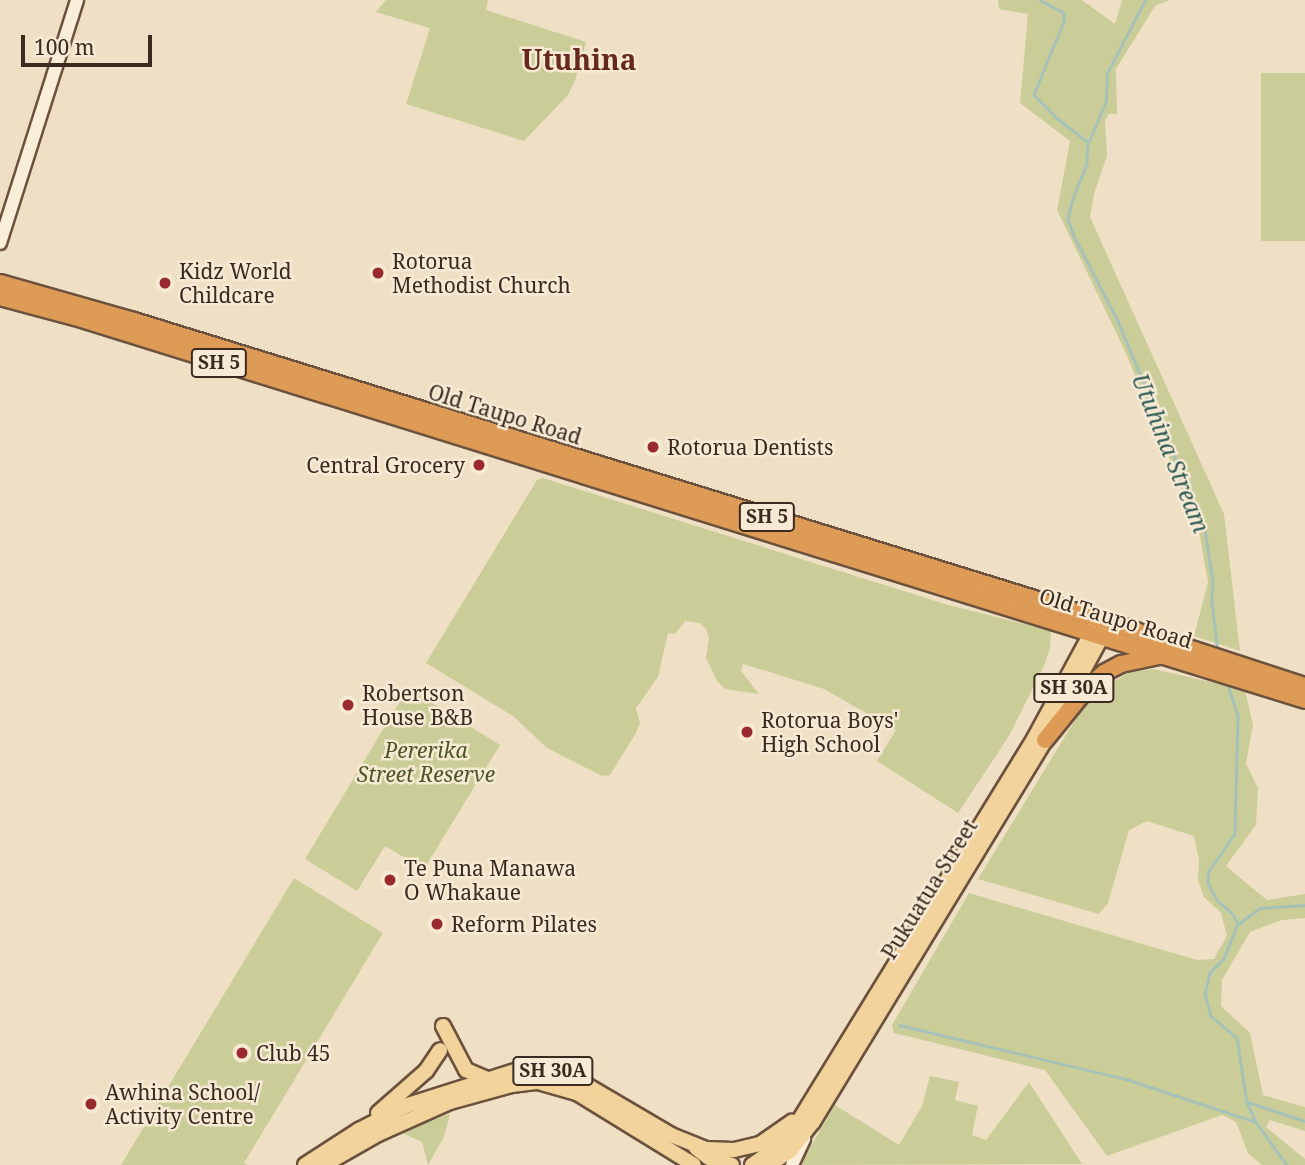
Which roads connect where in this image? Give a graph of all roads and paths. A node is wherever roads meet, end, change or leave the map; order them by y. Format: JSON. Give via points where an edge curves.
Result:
{"nodes":[{"id":1,"x":77,"y":0,"type":"edge"},
{"id":2,"x":0,"y":243,"type":"edge"},
{"id":3,"x":0,"y":283,"type":"edge"},
{"id":4,"x":0,"y":297,"type":"edge"},
{"id":5,"x":358,"y":399,"type":"junction"},
{"id":6,"x":765,"y":516,"type":"junction"},
{"id":7,"x":817,"y":532,"type":"junction"},
{"id":8,"x":799,"y":545,"type":"junction"},
{"id":9,"x":852,"y":561,"type":"junction"},
{"id":10,"x":914,"y":580,"type":"junction"},
{"id":11,"x":998,"y":589,"type":"junction"},
{"id":12,"x":1100,"y":627,"type":"junction"},
{"id":13,"x":1166,"y":654,"type":"junction"},
{"id":14,"x":1213,"y":663,"type":"junction"},
{"id":15,"x":1240,"y":672,"type":"junction"},
{"id":16,"x":1305,"y":686,"type":"edge"},
{"id":17,"x":1305,"y":699,"type":"edge"},
{"id":18,"x":1045,"y":740,"type":"junction"},
{"id":19,"x":443,"y":1026,"type":"dead end"},
{"id":20,"x":440,"y":1050,"type":"dead end"},
{"id":21,"x":485,"y":1078,"type":"junction"},
{"id":22,"x":811,"y":1100,"type":"junction"},
{"id":23,"x":359,"y":1130,"type":"junction"},
{"id":24,"x":806,"y":1132,"type":"junction"},
{"id":25,"x":692,"y":1145,"type":"junction"},
{"id":26,"x":305,"y":1165,"type":"edge"},
{"id":27,"x":324,"y":1165,"type":"edge"},
{"id":28,"x":694,"y":1165,"type":"edge"},
{"id":29,"x":732,"y":1165,"type":"edge"},
{"id":30,"x":752,"y":1165,"type":"edge"},
{"id":31,"x":769,"y":1165,"type":"edge"},
{"id":32,"x":792,"y":1165,"type":"edge"}],
"edges":[{"from":1,"to":2,"type":"main road"},
{"from":3,"to":5,"type":"highway","name":"Old Taupo Road","number":"SH 5","via":[[134,320]]},
{"from":4,"to":5,"type":"highway","name":"Old Taupo Road","number":"SH 5"},
{"from":5,"to":6,"type":"highway","name":"Old Taupo Road","number":"SH 5"},
{"from":5,"to":8,"type":"highway","name":"Old Taupo Road","number":"SH 5"},
{"from":6,"to":7,"type":"highway","name":"Old Taupo Road","number":"SH 5"},
{"from":6,"to":8,"type":"highway","via":[[770,525],[797,535]]},
{"from":7,"to":9,"type":"highway","via":[[818,542]]},
{"from":7,"to":11,"type":"highway","name":"Old Taupo Road","number":"SH 5"},
{"from":8,"to":9,"type":"highway","name":"Old Taupo Road","number":"SH 5"},
{"from":9,"to":10,"type":"highway","name":"Old Taupo Road","number":"SH 5"},
{"from":10,"to":11,"type":"highway","name":"Old Taupo Road","number":"SH 5","via":[[933,579],[985,594]]},
{"from":10,"to":12,"type":"highway","name":"Old Taupo Road","number":"SH 5"},
{"from":11,"to":12,"type":"highway","name":"Old Taupo Road","number":"SH 5"},
{"from":12,"to":13,"type":"highway","name":"Old Taupo Road","number":"SH 5"},
{"from":12,"to":14,"type":"highway","name":"Old Taupo Road","number":"SH 5"},
{"from":12,"to":18,"type":"main road","name":"Pukuatua Street","number":"SH 30A"},
{"from":12,"to":22,"type":"main road","name":"Pukuatua Street","number":"SH 30A"},
{"from":13,"to":14,"type":"highway","name":"Old Taupo Road","number":"SH 5"},
{"from":13,"to":18,"type":"highway","via":[[1121,664],[1104,673]]},
{"from":14,"to":15,"type":"highway","name":"Old Taupo Road","number":"SH 5"},
{"from":15,"to":16,"type":"highway","name":"Old Taupo Road","number":"SH 5"},
{"from":15,"to":17,"type":"highway","name":"Old Taupo Road","number":"SH 5"},
{"from":18,"to":24,"type":"main road","name":"Pukuatua Street","number":"SH 30A"},
{"from":19,"to":21,"type":"main road","via":[[466,1070]]},
{"from":20,"to":23,"type":"main road","via":[[425,1071]]},
{"from":21,"to":23,"type":"main road","number":"SH 30A","via":[[408,1105]]},
{"from":21,"to":25,"type":"main road","number":"SH 30A","via":[[521,1069],[571,1076]]},
{"from":22,"to":25,"type":"main road","number":"SH 30A","via":[[789,1125],[760,1144],[723,1150]]},
{"from":22,"to":30,"type":"main road","via":[[786,1139]]},
{"from":23,"to":26,"type":"main road","number":"SH 30A"},
{"from":24,"to":31,"type":"main road","name":"Pukuatua Street","number":"SH 30A","via":[[790,1151]]},
{"from":24,"to":32,"type":"main road"},
{"from":25,"to":29,"type":"main road","via":[[709,1158]]},
{"from":27,"to":28,"type":"main road","number":"SH 30A","via":[[378,1134],[450,1102],[512,1084],[538,1082],[577,1093]]}]}
